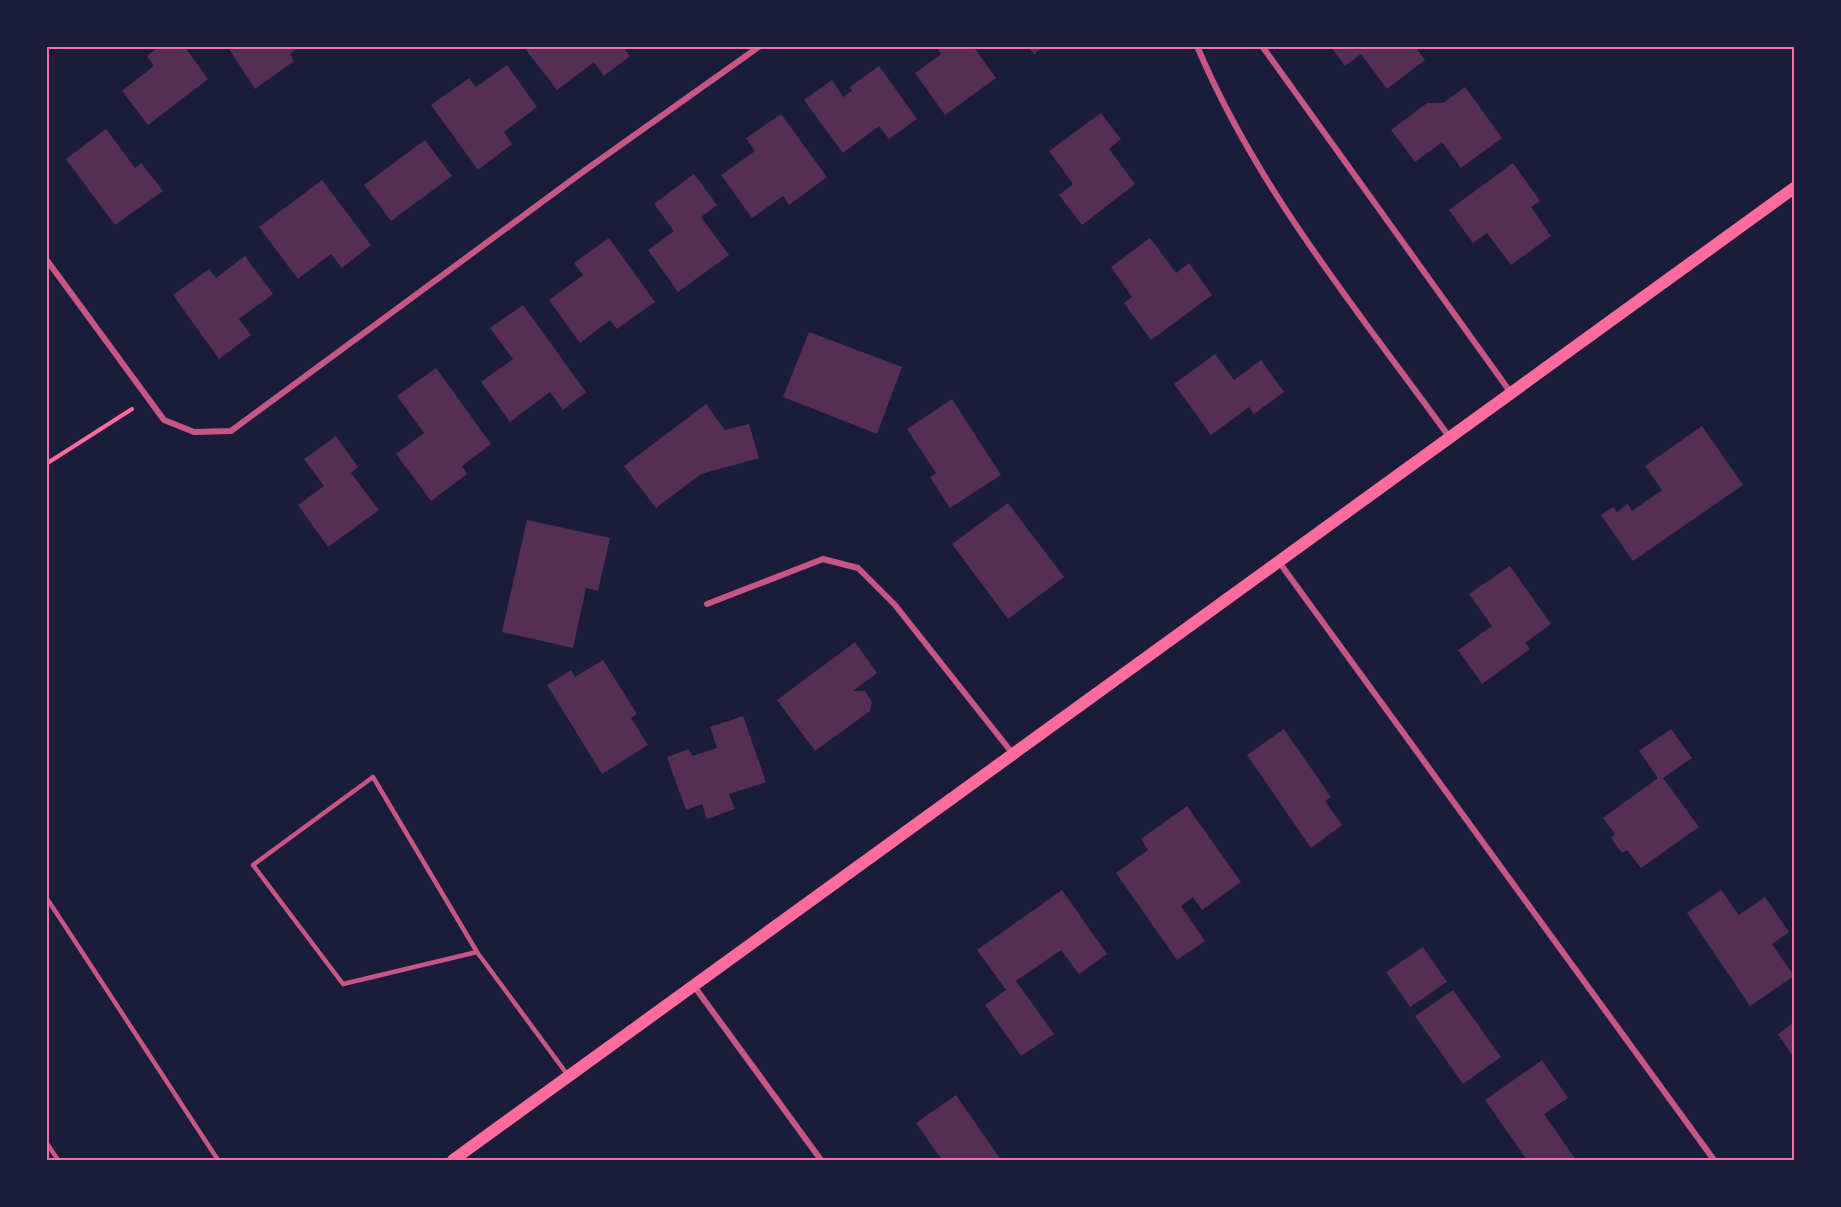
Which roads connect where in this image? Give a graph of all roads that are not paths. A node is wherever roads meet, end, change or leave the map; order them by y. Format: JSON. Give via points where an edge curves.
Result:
{"nodes":[{"id":1,"x":760,"y":46,"type":"edge"},
{"id":2,"x":1197,"y":46,"type":"edge"},
{"id":3,"x":1262,"y":46,"type":"edge"},
{"id":4,"x":1794,"y":188,"type":"edge"},
{"id":5,"x":46,"y":259,"type":"edge"},
{"id":6,"x":1511,"y":394,"type":"junction"},
{"id":7,"x":1450,"y":438,"type":"junction"},
{"id":8,"x":1279,"y":562,"type":"junction"},
{"id":9,"x":707,"y":604,"type":"dead end"},
{"id":10,"x":1013,"y":754,"type":"junction"},
{"id":11,"x":46,"y":897,"type":"edge"},
{"id":12,"x":477,"y":952,"type":"junction"},
{"id":13,"x":694,"y":986,"type":"junction"},
{"id":14,"x":569,"y":1076,"type":"junction"},
{"id":15,"x":46,"y":1142,"type":"edge"},
{"id":16,"x":58,"y":1161,"type":"edge"},
{"id":17,"x":218,"y":1161,"type":"edge"},
{"id":18,"x":453,"y":1161,"type":"edge"},
{"id":19,"x":821,"y":1161,"type":"edge"},
{"id":20,"x":1714,"y":1161,"type":"edge"}],
"edges":[{"from":1,"to":5,"type":"street","via":[[231,431],[194,432],[164,420]]},
{"from":2,"to":7,"type":"street","via":[[1253,160],[1318,257]]},
{"from":3,"to":6,"type":"street"},
{"from":4,"to":6,"type":"main road"},
{"from":6,"to":7,"type":"main road"},
{"from":7,"to":8,"type":"main road"},
{"from":8,"to":10,"type":"main road"},
{"from":8,"to":20,"type":"street"},
{"from":9,"to":10,"type":"street","via":[[823,559],[858,568],[895,605]]},
{"from":10,"to":13,"type":"main road"},
{"from":11,"to":17,"type":"lane"},
{"from":12,"to":12,"type":"lane","via":[[373,777],[253,865],[343,984]]},
{"from":12,"to":14,"type":"lane"},
{"from":13,"to":14,"type":"main road"},
{"from":13,"to":19,"type":"street"},
{"from":14,"to":18,"type":"main road"},
{"from":15,"to":16,"type":"lane"}]}
